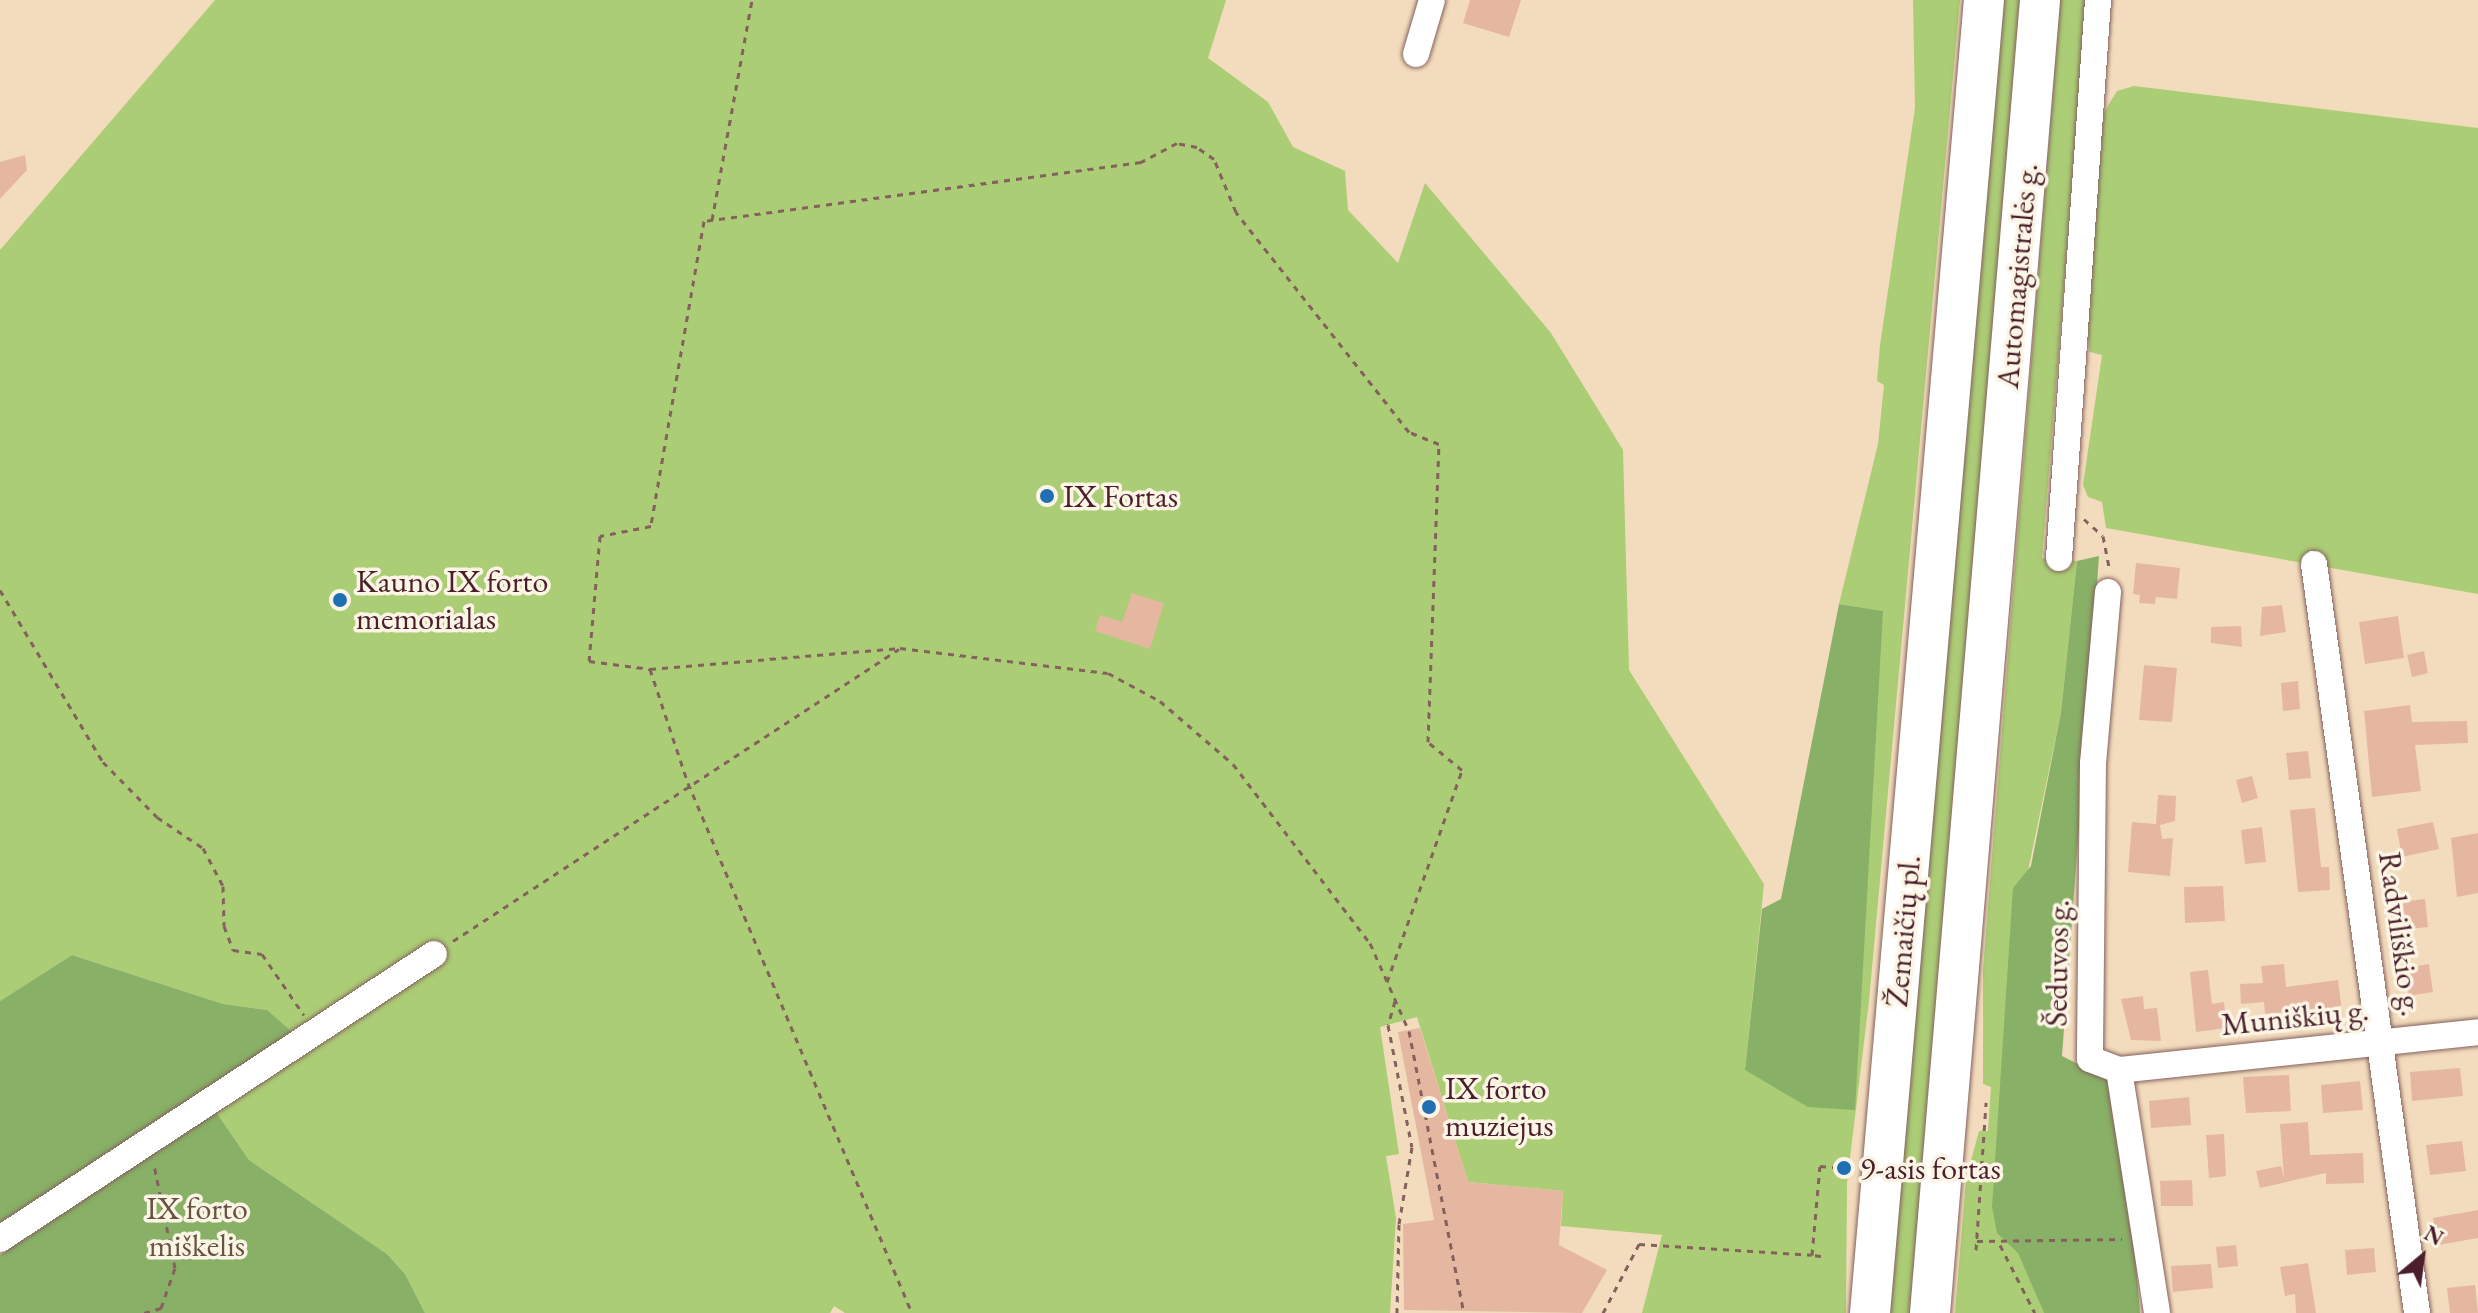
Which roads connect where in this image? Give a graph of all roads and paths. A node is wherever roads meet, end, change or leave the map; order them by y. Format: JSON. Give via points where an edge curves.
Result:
{"nodes":[{"id":1,"x":752,"y":0,"type":"edge"},
{"id":2,"x":1432,"y":0,"type":"edge"},
{"id":3,"x":1984,"y":0,"type":"edge"},
{"id":4,"x":2040,"y":0,"type":"edge"},
{"id":5,"x":2098,"y":0,"type":"edge"},
{"id":6,"x":1416,"y":54,"type":"dead end"},
{"id":7,"x":712,"y":220,"type":"junction"},
{"id":8,"x":2096,"y":534,"type":"dead end"},
{"id":9,"x":1938,"y":550,"type":"joint"},
{"id":10,"x":1994,"y":553,"type":"joint"},
{"id":11,"x":2059,"y":558,"type":"dead end"},
{"id":12,"x":2314,"y":564,"type":"dead end"},
{"id":13,"x":0,"y":590,"type":"edge"},
{"id":14,"x":2108,"y":592,"type":"joint"},
{"id":15,"x":900,"y":648,"type":"junction"},
{"id":16,"x":650,"y":669,"type":"junction"},
{"id":17,"x":688,"y":783,"type":"junction"},
{"id":18,"x":434,"y":954,"type":"joint"},
{"id":19,"x":1387,"y":982,"type":"junction"},
{"id":20,"x":1395,"y":1001,"type":"junction"},
{"id":21,"x":2478,"y":1032,"type":"edge"},
{"id":22,"x":316,"y":1033,"type":"junction"},
{"id":23,"x":2382,"y":1042,"type":"junction"},
{"id":24,"x":2119,"y":1070,"type":"junction"},
{"id":25,"x":1986,"y":1102,"type":"dead end"},
{"id":26,"x":148,"y":1142,"type":"junction"},
{"id":27,"x":1844,"y":1168,"type":"dead end"},
{"id":28,"x":2146,"y":1238,"type":"junction"},
{"id":29,"x":0,"y":1239,"type":"edge"},
{"id":30,"x":1977,"y":1241,"type":"junction"},
{"id":31,"x":1999,"y":1244,"type":"junction"},
{"id":32,"x":1935,"y":1248,"type":"junction"},
{"id":33,"x":1976,"y":1250,"type":"dead end"},
{"id":34,"x":1812,"y":1255,"type":"junction"},
{"id":35,"x":1821,"y":1256,"type":"dead end"},
{"id":36,"x":144,"y":1313,"type":"edge"},
{"id":37,"x":912,"y":1313,"type":"edge"},
{"id":38,"x":1397,"y":1313,"type":"edge"},
{"id":39,"x":1464,"y":1313,"type":"edge"},
{"id":40,"x":1603,"y":1313,"type":"edge"},
{"id":41,"x":1870,"y":1313,"type":"edge"},
{"id":42,"x":1930,"y":1313,"type":"edge"},
{"id":43,"x":1941,"y":1313,"type":"edge"},
{"id":44,"x":2035,"y":1313,"type":"edge"},
{"id":45,"x":2157,"y":1313,"type":"edge"},
{"id":46,"x":2417,"y":1313,"type":"edge"}],
"edges":[{"from":1,"to":7,"type":"path"},
{"from":2,"to":6,"type":"street"},
{"from":3,"to":9,"type":"highway","name":"Automagistralės g."},
{"from":4,"to":10,"type":"highway","name":"Automagistralės g."},
{"from":5,"to":11,"type":"street"},
{"from":7,"to":16,"type":"path","via":[[704,221],[651,526],[600,536],[589,661]]},
{"from":7,"to":19,"type":"path","via":[[1141,162],[1177,143],[1197,147],[1214,159],[1236,212],[1409,432],[1439,444],[1428,742],[1462,770]]},
{"from":8,"to":14,"type":"path","via":[[2103,536],[2108,549]]},
{"from":9,"to":41,"type":"highway","name":"Žemaičių pl."},
{"from":10,"to":32,"type":"highway","name":"Žemaičių pl."},
{"from":12,"to":23,"type":"street","name":"Radviliškio g."},
{"from":13,"to":22,"type":"path","via":[[103,762],[157,817],[203,848],[223,886],[224,926],[233,950],[262,954]]},
{"from":14,"to":24,"type":"street","name":"Šeduvos g.","via":[[2093,763],[2090,1059]]},
{"from":15,"to":16,"type":"path"},
{"from":15,"to":17,"type":"path"},
{"from":15,"to":19,"type":"path","via":[[1089,669],[1143,689],[1233,764],[1270,808],[1370,943]]},
{"from":16,"to":17,"type":"path"},
{"from":17,"to":18,"type":"path"},
{"from":17,"to":37,"type":"path"},
{"from":18,"to":22,"type":"street"},
{"from":19,"to":20,"type":"path"},
{"from":20,"to":38,"type":"path","via":[[1388,1025],[1412,1147],[1399,1224]]},
{"from":20,"to":39,"type":"path","via":[[1409,1031]]},
{"from":21,"to":23,"type":"street","name":"Muniškių g."},
{"from":22,"to":26,"type":"street"},
{"from":23,"to":24,"type":"street","name":"Muniškių g."},
{"from":23,"to":46,"type":"street","name":"Radviliškio g."},
{"from":24,"to":28,"type":"street"},
{"from":25,"to":30,"type":"path"},
{"from":26,"to":29,"type":"street"},
{"from":26,"to":36,"type":"path","via":[[175,1268],[161,1308]]},
{"from":27,"to":34,"type":"path","via":[[1820,1166]]},
{"from":28,"to":31,"type":"path"},
{"from":28,"to":45,"type":"street"},
{"from":30,"to":31,"type":"path"},
{"from":30,"to":33,"type":"path"},
{"from":31,"to":44,"type":"path"},
{"from":32,"to":42,"type":"highway","name":"Žemaičių pl."},
{"from":32,"to":43,"type":"highway"},
{"from":34,"to":35,"type":"path"},
{"from":34,"to":40,"type":"path","via":[[1639,1244]]}]}
